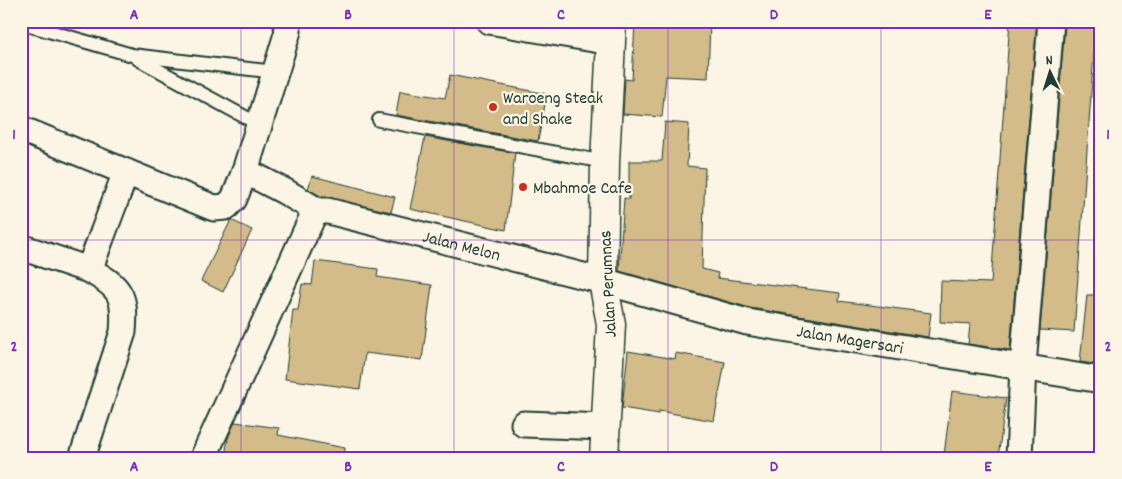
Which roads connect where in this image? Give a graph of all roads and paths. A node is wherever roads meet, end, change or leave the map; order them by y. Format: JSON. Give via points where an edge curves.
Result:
{"nodes":[{"id":1,"x":286,"y":21,"type":"edge"},
{"id":2,"x":489,"y":21,"type":"edge"},
{"id":3,"x":1051,"y":21,"type":"edge"},
{"id":4,"x":21,"y":24,"type":"edge"},
{"id":5,"x":612,"y":32,"type":"edge"},
{"id":6,"x":132,"y":55,"type":"junction"},
{"id":7,"x":275,"y":72,"type":"junction"},
{"id":8,"x":380,"y":120,"type":"dead end"},
{"id":9,"x":258,"y":124,"type":"junction"},
{"id":10,"x":21,"y":129,"type":"edge"},
{"id":11,"x":605,"y":162,"type":"junction"},
{"id":12,"x":245,"y":171,"type":"junction"},
{"id":13,"x":126,"y":172,"type":"junction"},
{"id":14,"x":318,"y":212,"type":"junction"},
{"id":15,"x":21,"y":247,"type":"edge"},
{"id":16,"x":89,"y":270,"type":"junction"},
{"id":17,"x":603,"y":281,"type":"junction"},
{"id":18,"x":1023,"y":366,"type":"junction"},
{"id":19,"x":1101,"y":380,"type":"edge"},
{"id":20,"x":524,"y":424,"type":"dead end"},
{"id":21,"x":606,"y":426,"type":"junction"},
{"id":22,"x":82,"y":458,"type":"edge"},
{"id":23,"x":203,"y":458,"type":"edge"},
{"id":24,"x":604,"y":458,"type":"edge"},
{"id":25,"x":1020,"y":458,"type":"edge"}],
"edges":[{"from":1,"to":7,"type":"street","via":[[288,31]]},
{"from":2,"to":5,"type":"street"},
{"from":3,"to":18,"type":"street"},
{"from":4,"to":6,"type":"lane"},
{"from":5,"to":11,"type":"street","name":"Jalan Perumnas"},
{"from":6,"to":7,"type":"lane"},
{"from":6,"to":9,"type":"lane"},
{"from":7,"to":9,"type":"street"},
{"from":8,"to":11,"type":"lane"},
{"from":9,"to":12,"type":"street"},
{"from":10,"to":13,"type":"street"},
{"from":11,"to":17,"type":"street","name":"Jalan Perumnas"},
{"from":12,"to":13,"type":"street","via":[[234,199],[226,206],[214,208]]},
{"from":12,"to":14,"type":"street"},
{"from":13,"to":16,"type":"street"},
{"from":14,"to":17,"type":"street","name":"Jalan Melon","via":[[328,211]]},
{"from":14,"to":23,"type":"street","via":[[312,218]]},
{"from":15,"to":16,"type":"street"},
{"from":16,"to":22,"type":"street","via":[[116,287],[125,312],[123,332]]},
{"from":17,"to":18,"type":"street","name":"Jalan Magersari","via":[[747,322]]},
{"from":17,"to":21,"type":"street","name":"Jalan Perumnas","via":[[611,324]]},
{"from":18,"to":19,"type":"street","name":"Jalan Magersari"},
{"from":18,"to":25,"type":"street"},
{"from":20,"to":21,"type":"street"},
{"from":21,"to":24,"type":"street","name":"Jalan Perumnas"}]}
